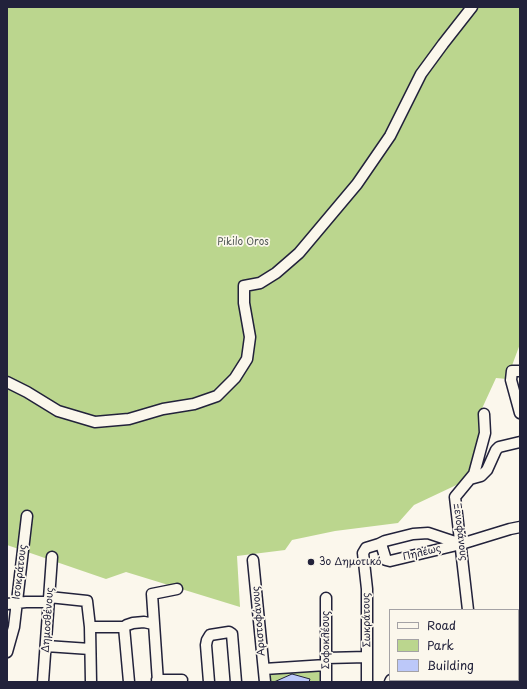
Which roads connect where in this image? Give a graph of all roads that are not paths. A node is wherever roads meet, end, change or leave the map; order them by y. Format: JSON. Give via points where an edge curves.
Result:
{"nodes":[{"id":1,"x":472,"y":7,"type":"edge"},
{"id":2,"x":516,"y":371,"type":"edge"},
{"id":3,"x":7,"y":382,"type":"edge"},
{"id":4,"x":520,"y":413,"type":"edge"},
{"id":5,"x":484,"y":414,"type":"dead end"},
{"id":6,"x":520,"y":442,"type":"edge"},
{"id":7,"x":470,"y":479,"type":"junction"},
{"id":8,"x":27,"y":516,"type":"dead end"},
{"id":9,"x":520,"y":527,"type":"edge"},
{"id":10,"x":379,"y":544,"type":"junction"},
{"id":11,"x":462,"y":544,"type":"junction"},
{"id":12,"x":52,"y":557,"type":"dead end"},
{"id":13,"x":253,"y":560,"type":"dead end"},
{"id":14,"x":177,"y":589,"type":"dead end"},
{"id":15,"x":326,"y":598,"type":"dead end"},
{"id":16,"x":49,"y":599,"type":"junction"},
{"id":17,"x":12,"y":603,"type":"edge"},
{"id":18,"x":468,"y":609,"type":"edge"},
{"id":19,"x":153,"y":624,"type":"junction"},
{"id":20,"x":90,"y":627,"type":"junction"},
{"id":21,"x":124,"y":627,"type":"junction"},
{"id":22,"x":46,"y":646,"type":"junction"},
{"id":23,"x":90,"y":649,"type":"junction"},
{"id":24,"x":7,"y":652,"type":"edge"},
{"id":25,"x":367,"y":657,"type":"junction"},
{"id":26,"x":326,"y":661,"type":"junction"},
{"id":27,"x":264,"y":669,"type":"junction"},
{"id":28,"x":182,"y":680,"type":"dead end"},
{"id":29,"x":158,"y":681,"type":"edge"},
{"id":30,"x":43,"y":682,"type":"edge"},
{"id":31,"x":91,"y":682,"type":"edge"},
{"id":32,"x":129,"y":682,"type":"edge"},
{"id":33,"x":209,"y":682,"type":"edge"},
{"id":34,"x":236,"y":682,"type":"edge"},
{"id":35,"x":265,"y":682,"type":"edge"},
{"id":36,"x":326,"y":682,"type":"edge"},
{"id":37,"x":367,"y":682,"type":"edge"}],
"edges":[{"from":1,"to":3,"type":"street","via":[[422,74],[390,136],[357,184],[299,253],[260,283],[244,286],[244,304],[250,337],[247,359],[236,378],[217,396],[129,419],[95,422],[58,411]]},
{"from":2,"to":4,"type":"street","via":[[511,380]]},
{"from":5,"to":7,"type":"street","name":"Ξενοφάνους","via":[[485,433],[474,474]]},
{"from":6,"to":7,"type":"street","via":[[499,447],[487,470],[481,476]]},
{"from":7,"to":11,"type":"street","name":"Ξενοφάνους","via":[[455,497]]},
{"from":8,"to":17,"type":"street","name":"Ισοκράτους"},
{"from":9,"to":11,"type":"street","name":"Πηλέως"},
{"from":10,"to":11,"type":"street","via":[[413,534],[428,533]]},
{"from":10,"to":11,"type":"street","name":"Πηλέως","via":[[386,560],[390,561]]},
{"from":10,"to":25,"type":"street","name":"Σωκράτους","via":[[366,548],[363,553],[367,589]]},
{"from":11,"to":18,"type":"street","name":"Ξενοφάνους"},
{"from":12,"to":16,"type":"street","name":"Δημοσθένους"},
{"from":13,"to":27,"type":"street","name":"Αριστοφάνους"},
{"from":14,"to":19,"type":"street","via":[[152,594]]},
{"from":15,"to":26,"type":"street","name":"Σοφοκλέους"},
{"from":16,"to":17,"type":"street"},
{"from":16,"to":20,"type":"street","via":[[87,601]]},
{"from":16,"to":22,"type":"street","name":"Δημοσθένους"},
{"from":17,"to":24,"type":"street","name":"Ισοκράτους","via":[[14,627]]},
{"from":19,"to":21,"type":"street","via":[[134,623]]},
{"from":19,"to":29,"type":"street"},
{"from":20,"to":21,"type":"street"},
{"from":20,"to":23,"type":"street"},
{"from":21,"to":32,"type":"street"},
{"from":22,"to":23,"type":"street"},
{"from":22,"to":30,"type":"street","name":"Δημοσθένους"},
{"from":23,"to":31,"type":"street"},
{"from":25,"to":26,"type":"street"},
{"from":25,"to":37,"type":"street","name":"Σωκράτους"},
{"from":26,"to":27,"type":"street"},
{"from":26,"to":36,"type":"street","name":"Σοφοκλέους"},
{"from":27,"to":35,"type":"street","name":"Αριστοφάνους"},
{"from":28,"to":29,"type":"street"},
{"from":33,"to":34,"type":"street","via":[[207,640],[210,635],[224,632],[232,634]]}]}
